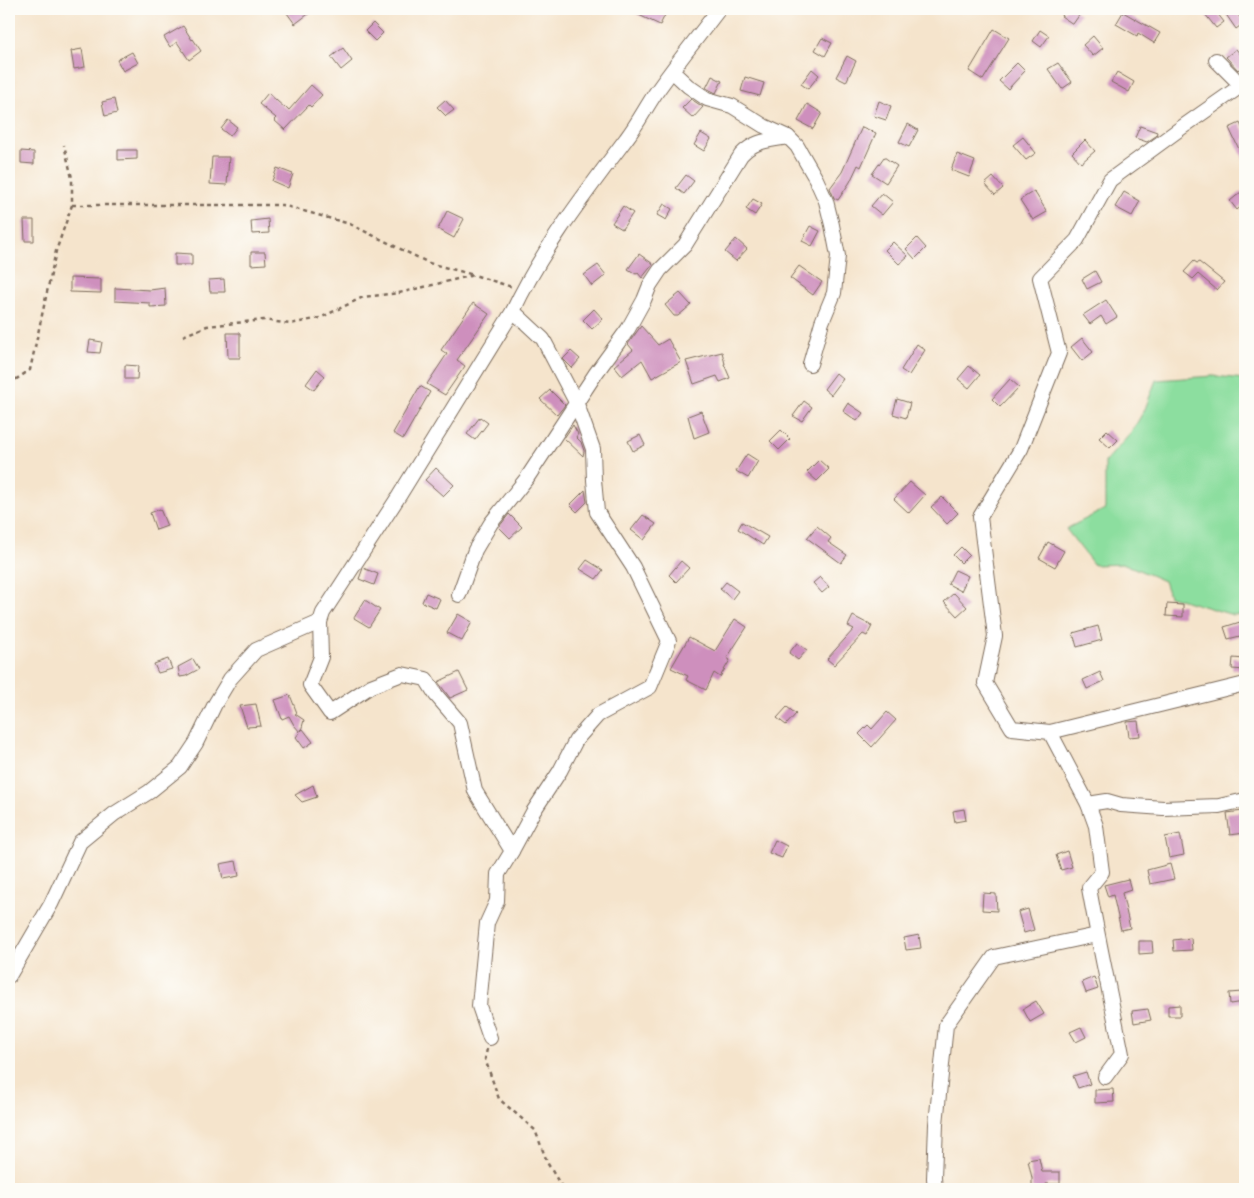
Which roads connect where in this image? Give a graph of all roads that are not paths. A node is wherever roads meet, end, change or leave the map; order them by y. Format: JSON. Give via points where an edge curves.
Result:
{"nodes":[{"id":1,"x":719,"y":9,"type":"edge"},
{"id":2,"x":1216,"y":60,"type":"dead end"},
{"id":3,"x":672,"y":72,"type":"junction"},
{"id":4,"x":1243,"y":84,"type":"edge"},
{"id":5,"x":788,"y":137,"type":"junction"},
{"id":6,"x":513,"y":311,"type":"junction"},
{"id":7,"x":810,"y":364,"type":"dead end"},
{"id":8,"x":577,"y":404,"type":"junction"},
{"id":9,"x":459,"y":595,"type":"dead end"},
{"id":10,"x":320,"y":622,"type":"junction"},
{"id":11,"x":1245,"y":684,"type":"edge"},
{"id":12,"x":1050,"y":732,"type":"junction"},
{"id":13,"x":1245,"y":800,"type":"edge"},
{"id":14,"x":1088,"y":804,"type":"junction"},
{"id":15,"x":512,"y":852,"type":"junction"},
{"id":16,"x":1097,"y":935,"type":"junction"},
{"id":17,"x":9,"y":976,"type":"edge"},
{"id":18,"x":490,"y":1038,"type":"road end"},
{"id":19,"x":1105,"y":1078,"type":"dead end"},
{"id":20,"x":936,"y":1189,"type":"edge"}],
"edges":[{"from":1,"to":3,"type":"street"},
{"from":2,"to":4,"type":"street"},
{"from":3,"to":5,"type":"street","via":[[707,99],[732,106]]},
{"from":3,"to":6,"type":"street","via":[[588,188]]},
{"from":4,"to":12,"type":"street","via":[[1110,180],[1077,240],[1040,278],[1059,353],[1020,449],[980,517],[995,636],[985,683],[1012,728]]},
{"from":5,"to":7,"type":"street","via":[[806,160],[826,201],[838,256],[834,293]]},
{"from":5,"to":8,"type":"street","via":[[758,142],[741,155],[685,245],[650,284],[628,329]]},
{"from":6,"to":8,"type":"street","via":[[544,339]]},
{"from":6,"to":10,"type":"street"},
{"from":8,"to":9,"type":"street","via":[[527,478],[490,523],[475,550]]},
{"from":8,"to":15,"type":"street","via":[[593,449],[597,512],[633,567],[669,641],[650,687],[598,715],[576,740]]},
{"from":10,"to":15,"type":"street","via":[[321,657],[310,685],[330,713],[371,686],[402,674],[426,679],[460,723],[475,791]]},
{"from":10,"to":17,"type":"street","via":[[256,650],[230,679],[196,744],[180,767],[80,842],[51,904]]},
{"from":11,"to":12,"type":"street"},
{"from":12,"to":14,"type":"street"},
{"from":13,"to":14,"type":"street","via":[[1220,806],[1163,808],[1121,805],[1107,800]]},
{"from":14,"to":16,"type":"street","via":[[1096,826],[1102,872],[1089,888]]},
{"from":15,"to":18,"type":"street","via":[[498,874],[497,900],[487,923],[479,1006]]},
{"from":16,"to":19,"type":"street","via":[[1122,1054]]},
{"from":16,"to":20,"type":"street","via":[[994,957],[946,1025],[936,1124]]}]}
